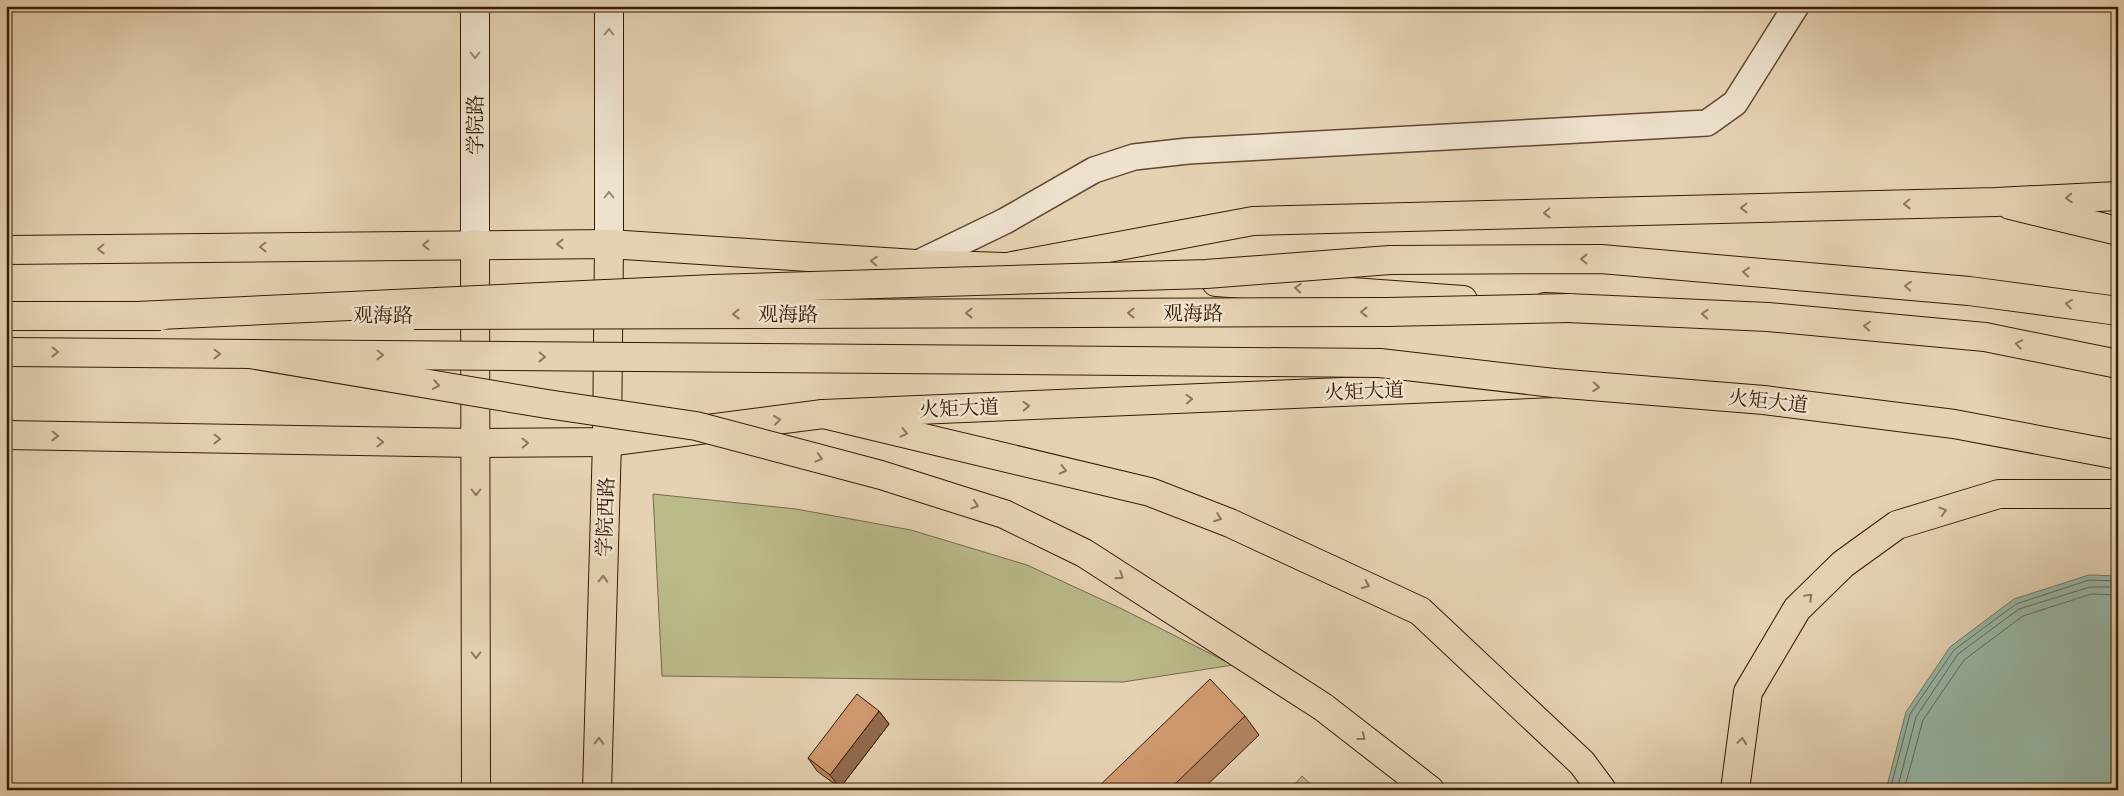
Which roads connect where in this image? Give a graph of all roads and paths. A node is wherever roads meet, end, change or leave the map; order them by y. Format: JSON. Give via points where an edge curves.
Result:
{"nodes":[{"id":1,"x":476,"y":6,"type":"edge"},
{"id":2,"x":609,"y":6,"type":"edge"},
{"id":3,"x":1796,"y":6,"type":"edge"},
{"id":4,"x":2118,"y":196,"type":"edge"},
{"id":5,"x":1996,"y":202,"type":"junction"},
{"id":6,"x":2118,"y":231,"type":"edge"},
{"id":7,"x":474,"y":244,"type":"junction"},
{"id":8,"x":609,"y":244,"type":"junction"},
{"id":9,"x":6,"y":250,"type":"edge"},
{"id":10,"x":916,"y":264,"type":"junction"},
{"id":11,"x":1012,"y":266,"type":"junction"},
{"id":12,"x":1570,"y":308,"type":"junction"},
{"id":13,"x":2118,"y":311,"type":"edge"},
{"id":14,"x":6,"y":316,"type":"edge"},
{"id":15,"x":137,"y":316,"type":"junction"},
{"id":16,"x":6,"y":352,"type":"edge"},
{"id":17,"x":250,"y":354,"type":"junction"},
{"id":18,"x":2118,"y":364,"type":"edge"},
{"id":19,"x":1554,"y":383,"type":"junction"},
{"id":20,"x":823,"y":414,"type":"junction"},
{"id":21,"x":6,"y":435,"type":"edge"},
{"id":22,"x":607,"y":442,"type":"junction"},
{"id":23,"x":476,"y":443,"type":"junction"},
{"id":24,"x":2118,"y":455,"type":"edge"},
{"id":25,"x":2118,"y":494,"type":"edge"},
{"id":26,"x":476,"y":790,"type":"edge"},
{"id":27,"x":598,"y":790,"type":"edge"},
{"id":28,"x":1430,"y":790,"type":"edge"},
{"id":29,"x":1602,"y":790,"type":"edge"},
{"id":30,"x":1735,"y":790,"type":"edge"}],
"edges":[{"from":1,"to":7,"type":"main road","name":"学院路","one_way":true},
{"from":8,"to":2,"type":"main road","one_way":true},
{"from":3,"to":10,"type":"street","via":[[1735,103],[1707,123],[1198,150],[1134,157],[1094,170],[1005,221]]},
{"from":4,"to":5,"type":"main road","one_way":true},
{"from":5,"to":6,"type":"main road"},
{"from":5,"to":11,"type":"main road","one_way":true,"via":[[1253,221]]},
{"from":8,"to":7,"type":"main road","one_way":true},
{"from":7,"to":9,"type":"main road","one_way":true},
{"from":7,"to":23,"type":"main road"},
{"from":10,"to":8,"type":"main road","one_way":true},
{"from":8,"to":22,"type":"main road","name":"学院西路"},
{"from":10,"to":11,"type":"main road"},
{"from":12,"to":11,"type":"main road","one_way":true},
{"from":12,"to":15,"type":"main road","name":"观海路","one_way":true,"bridge":true,"via":[[1368,312]]},
{"from":18,"to":12,"type":"main road","one_way":true,"via":[[1985,337],[1768,317]]},
{"from":13,"to":15,"type":"main road","one_way":true,"bridge":true,"via":[[1969,291],[1581,259],[1390,260],[1206,274],[703,289]]},
{"from":14,"to":15,"type":"main road","name":"观海路","bridge":true},
{"from":16,"to":17,"type":"main road","name":"观海路","one_way":true,"bridge":true},
{"from":17,"to":19,"type":"main road","name":"观海路","one_way":true,"bridge":true,"via":[[1380,363]]},
{"from":17,"to":28,"type":"main road","one_way":true,"bridge":true,"via":[[696,426],[881,475],[1004,514],[1084,553],[1323,708]]},
{"from":20,"to":19,"type":"main road","name":"火矩大道","one_way":true},
{"from":19,"to":24,"type":"main road","name":"火矩大道","one_way":true,"via":[[1764,400],[1954,424]]},
{"from":22,"to":20,"type":"main road","name":"火矩大道","one_way":true},
{"from":20,"to":29,"type":"main road","one_way":true,"via":[[1150,492],[1230,523],[1420,611],[1582,763]]},
{"from":21,"to":23,"type":"main road","one_way":true},
{"from":23,"to":22,"type":"main road","one_way":true},
{"from":27,"to":22,"type":"main road","name":"学院西路","one_way":true},
{"from":23,"to":26,"type":"main road","one_way":true},
{"from":30,"to":25,"type":"main road","one_way":true,"via":[[1748,692],[1797,609],[1842,564],[1897,525],[1999,494]]}]}
